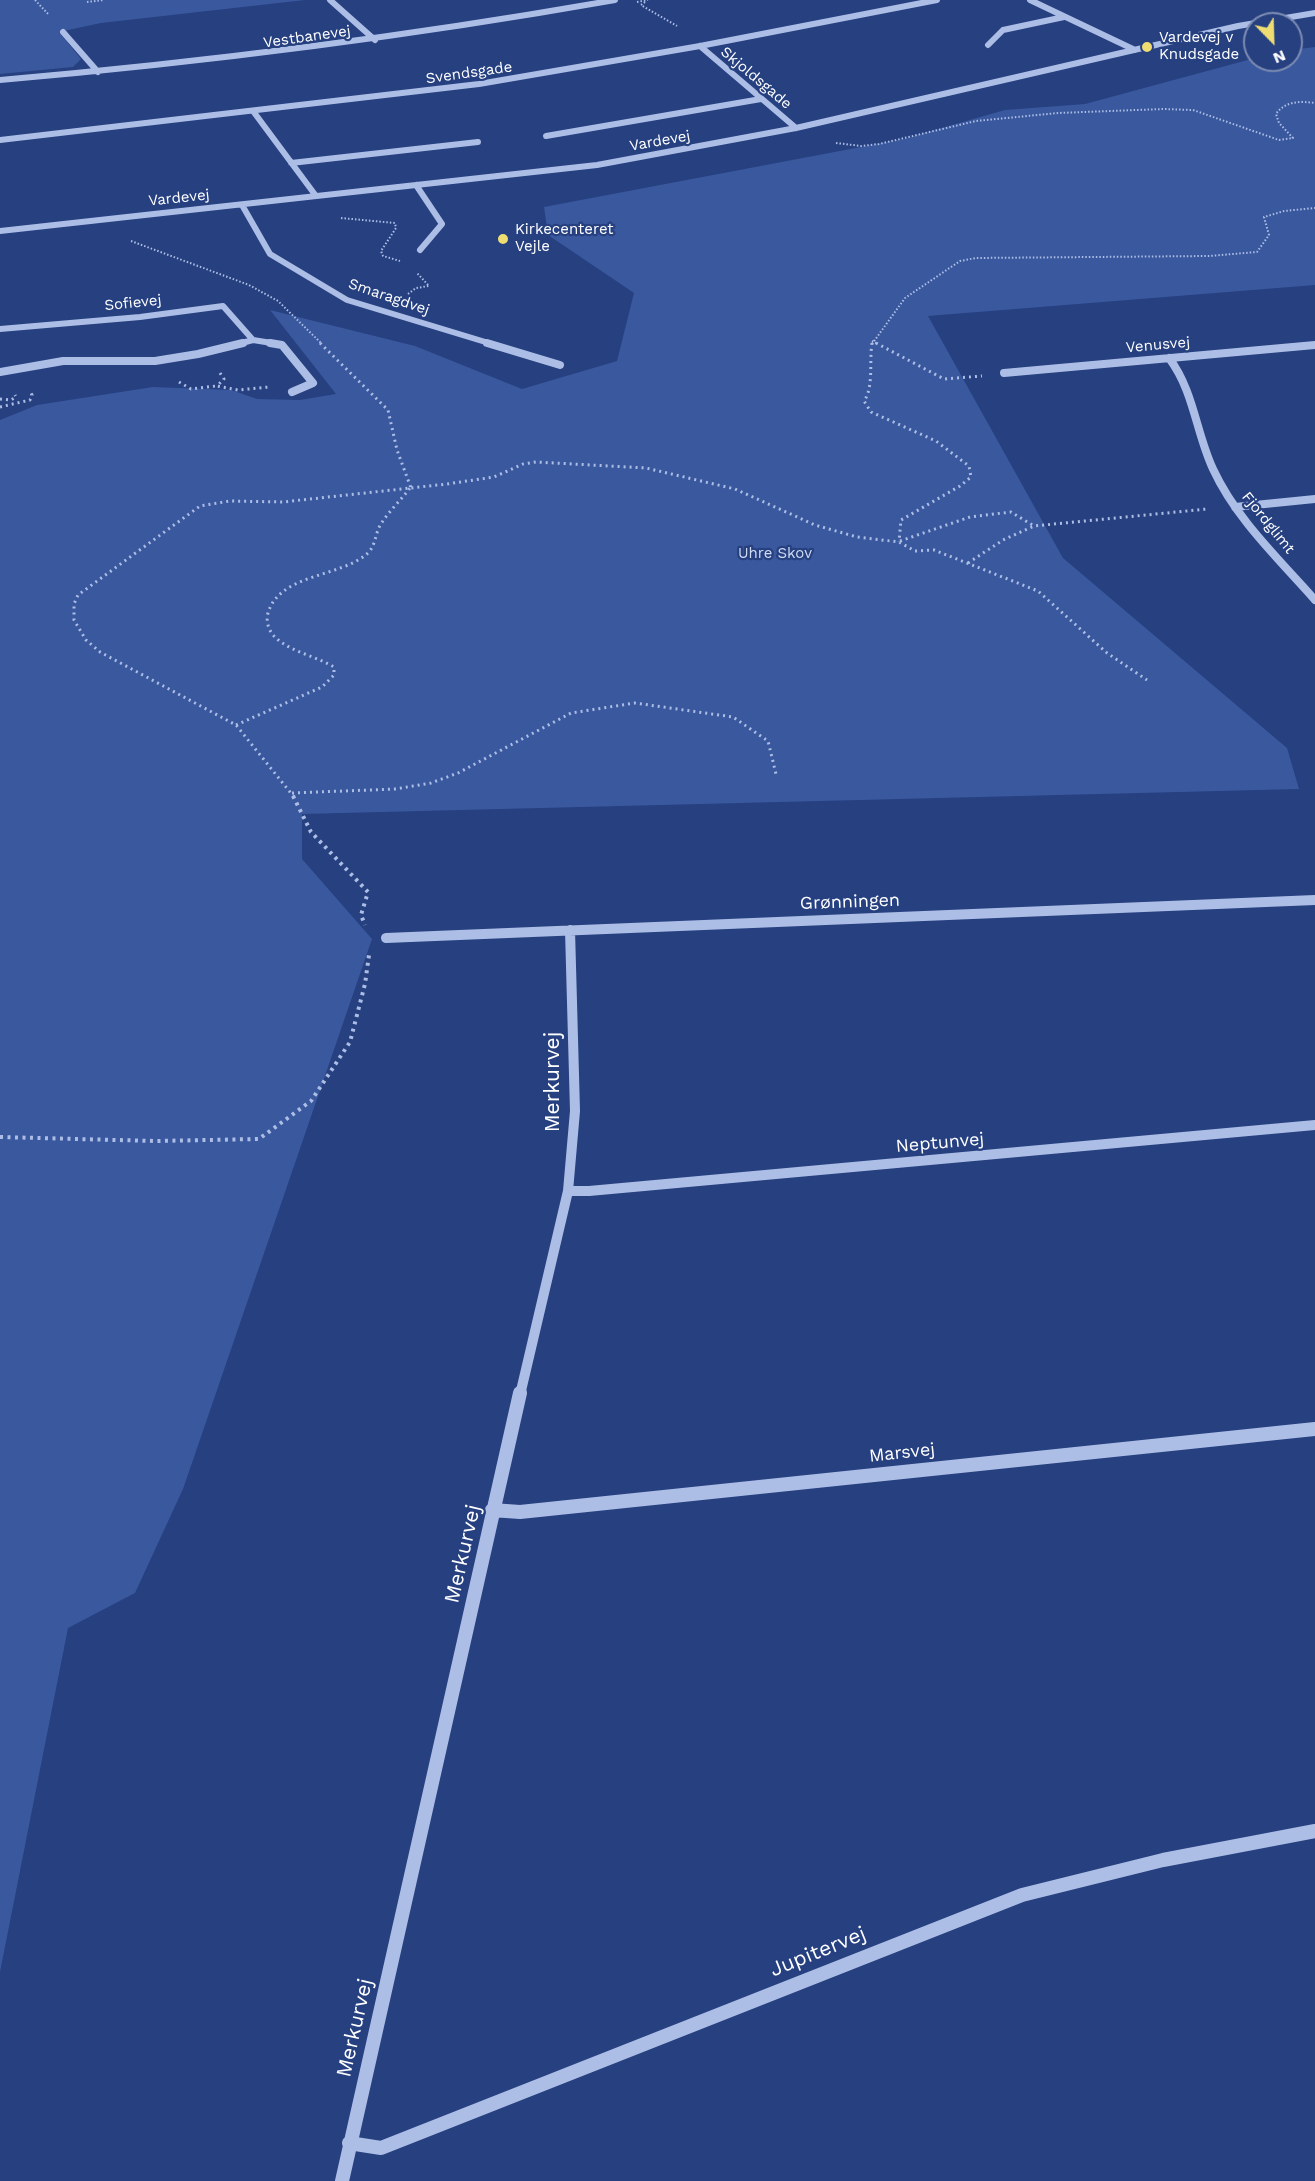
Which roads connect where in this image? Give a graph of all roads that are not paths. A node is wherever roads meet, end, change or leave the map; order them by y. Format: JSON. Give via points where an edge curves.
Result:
{"nodes":[{"id":1,"x":330,"y":0,"type":"edge"},
{"id":2,"x":615,"y":0,"type":"edge"},
{"id":3,"x":937,"y":0,"type":"edge"},
{"id":4,"x":1030,"y":0,"type":"edge"},
{"id":5,"x":1315,"y":13,"type":"edge"},
{"id":6,"x":1065,"y":16,"type":"junction"},
{"id":7,"x":63,"y":32,"type":"dead end"},
{"id":8,"x":375,"y":40,"type":"junction"},
{"id":9,"x":988,"y":45,"type":"dead end"},
{"id":10,"x":699,"y":46,"type":"junction"},
{"id":11,"x":1135,"y":50,"type":"junction"},
{"id":12,"x":98,"y":72,"type":"junction"},
{"id":13,"x":0,"y":80,"type":"edge"},
{"id":14,"x":761,"y":99,"type":"junction"},
{"id":15,"x":253,"y":111,"type":"junction"},
{"id":16,"x":796,"y":128,"type":"junction"},
{"id":17,"x":546,"y":136,"type":"dead end"},
{"id":18,"x":0,"y":140,"type":"edge"},
{"id":19,"x":478,"y":142,"type":"dead end"},
{"id":20,"x":291,"y":163,"type":"junction"},
{"id":21,"x":416,"y":185,"type":"junction"},
{"id":22,"x":316,"y":196,"type":"junction"},
{"id":23,"x":242,"y":205,"type":"junction"},
{"id":24,"x":0,"y":231,"type":"edge"},
{"id":25,"x":420,"y":250,"type":"dead end"},
{"id":26,"x":0,"y":328,"type":"edge"},
{"id":27,"x":254,"y":340,"type":"junction"},
{"id":28,"x":1315,"y":345,"type":"edge"},
{"id":29,"x":1169,"y":358,"type":"junction"},
{"id":30,"x":560,"y":365,"type":"dead end"},
{"id":31,"x":0,"y":372,"type":"edge"},
{"id":32,"x":1004,"y":373,"type":"dead end"},
{"id":33,"x":292,"y":392,"type":"road end"},
{"id":34,"x":1315,"y":499,"type":"edge"},
{"id":35,"x":1235,"y":507,"type":"junction"},
{"id":36,"x":1315,"y":600,"type":"edge"},
{"id":37,"x":1315,"y":900,"type":"edge"},
{"id":38,"x":570,"y":930,"type":"junction"},
{"id":39,"x":386,"y":938,"type":"dead end"},
{"id":40,"x":1315,"y":1125,"type":"edge"},
{"id":41,"x":568,"y":1191,"type":"junction"},
{"id":42,"x":1315,"y":1429,"type":"edge"},
{"id":43,"x":492,"y":1510,"type":"junction"},
{"id":44,"x":1315,"y":1831,"type":"edge"},
{"id":45,"x":349,"y":2144,"type":"junction"},
{"id":46,"x":342,"y":2181,"type":"edge"}],
"edges":[{"from":1,"to":8,"type":"street"},
{"from":2,"to":8,"type":"street","name":"Vestbanevej"},
{"from":3,"to":10,"type":"street","name":"Svendsgade"},
{"from":4,"to":6,"type":"street"},
{"from":5,"to":11,"type":"street","name":"Vardevej"},
{"from":6,"to":9,"type":"street","via":[[1004,30]]},
{"from":6,"to":11,"type":"street"},
{"from":7,"to":12,"type":"street"},
{"from":8,"to":12,"type":"street","name":"Vestbanevej"},
{"from":10,"to":14,"type":"street","name":"Skjoldsgade"},
{"from":10,"to":15,"type":"street","name":"Svendsgade","via":[[479,84]]},
{"from":11,"to":16,"type":"street","name":"Vardevej"},
{"from":12,"to":13,"type":"street","name":"Vestbanevej"},
{"from":14,"to":16,"type":"street","name":"Skjoldsgade"},
{"from":14,"to":17,"type":"street"},
{"from":15,"to":18,"type":"street","name":"Svendsgade"},
{"from":15,"to":20,"type":"street"},
{"from":16,"to":21,"type":"street","name":"Vardevej","via":[[597,165]]},
{"from":19,"to":20,"type":"street"},
{"from":20,"to":22,"type":"street"},
{"from":21,"to":22,"type":"street","name":"Vardevej"},
{"from":21,"to":25,"type":"street","via":[[442,224]]},
{"from":22,"to":23,"type":"street","name":"Vardevej"},
{"from":23,"to":24,"type":"street","name":"Vardevej"},
{"from":23,"to":30,"type":"street","name":"Smaragdvej","via":[[270,254],[347,300]]},
{"from":26,"to":27,"type":"street","name":"Sofievej","via":[[223,306]]},
{"from":27,"to":31,"type":"street","via":[[170,360],[74,360]]},
{"from":27,"to":33,"type":"street","via":[[282,345],[313,383]]},
{"from":28,"to":29,"type":"street","name":"Venusvej"},
{"from":29,"to":32,"type":"street","name":"Venusvej"},
{"from":29,"to":35,"type":"street","name":"Fjordglimt","via":[[1185,387],[1213,469]]},
{"from":34,"to":35,"type":"street"},
{"from":35,"to":36,"type":"street","name":"Fjordglimt"},
{"from":37,"to":38,"type":"street","name":"Grønningen"},
{"from":38,"to":39,"type":"street","name":"Grønningen"},
{"from":38,"to":41,"type":"street","name":"Merkurvej","via":[[575,1111]]},
{"from":40,"to":41,"type":"street","name":"Neptunvej"},
{"from":41,"to":43,"type":"street","name":"Merkurvej"},
{"from":42,"to":43,"type":"street","name":"Marsvej","via":[[520,1512]]},
{"from":43,"to":45,"type":"street","name":"Merkurvej"},
{"from":44,"to":45,"type":"street","name":"Jupitervej","via":[[1163,1860],[1022,1894],[381,2148]]},
{"from":45,"to":46,"type":"street","name":"Merkurvej"}]}
